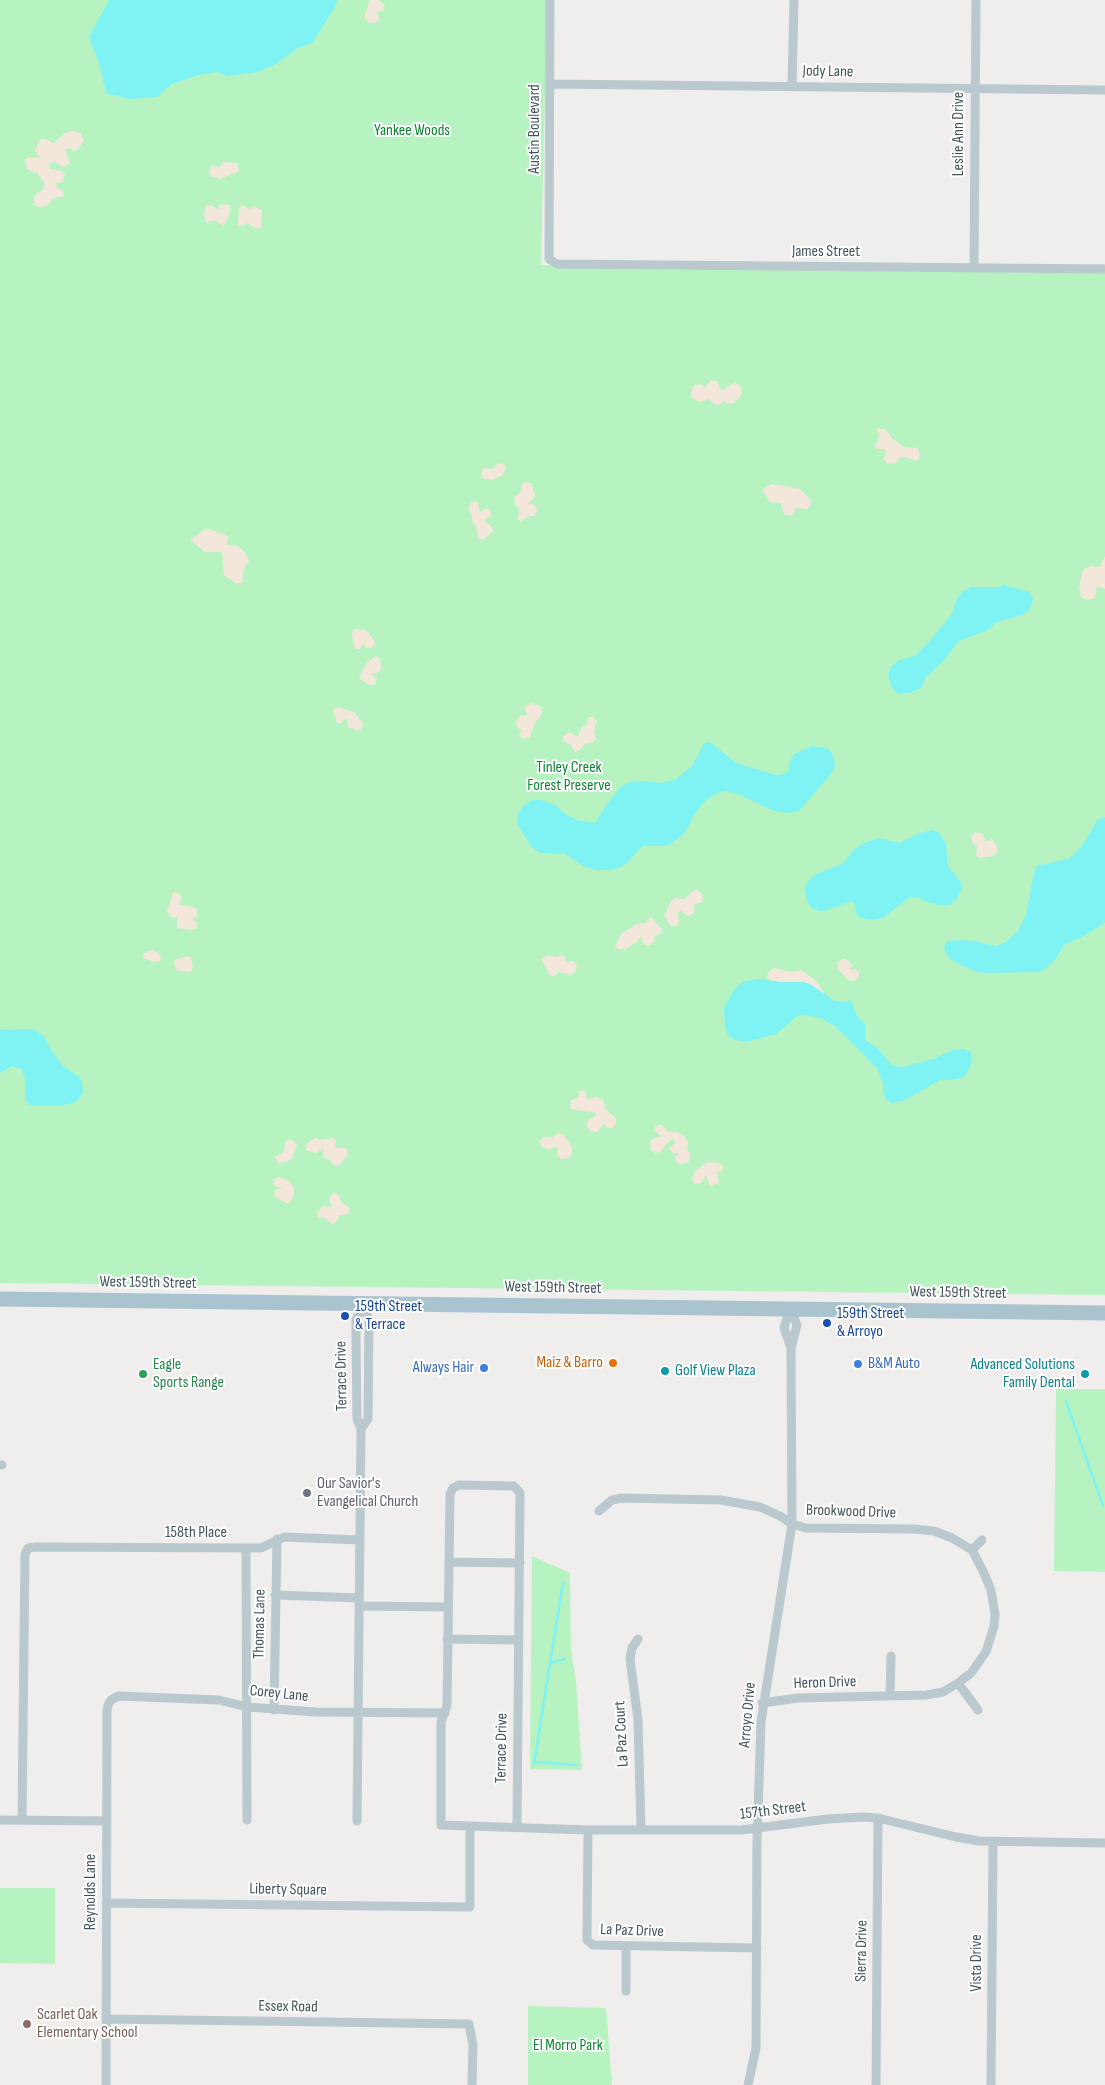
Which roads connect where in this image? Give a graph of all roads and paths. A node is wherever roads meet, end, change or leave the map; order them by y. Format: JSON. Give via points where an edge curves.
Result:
{"nodes":[{"id":1,"x":550,"y":0,"type":"edge"},
{"id":2,"x":794,"y":0,"type":"edge"},
{"id":3,"x":976,"y":0,"type":"edge"},
{"id":4,"x":550,"y":84,"type":"junction"},
{"id":5,"x":792,"y":87,"type":"junction"},
{"id":6,"x":974,"y":88,"type":"junction"},
{"id":7,"x":1105,"y":90,"type":"edge"},
{"id":8,"x":549,"y":259,"type":"joint"},
{"id":9,"x":974,"y":268,"type":"junction"},
{"id":10,"x":1105,"y":269,"type":"edge"},
{"id":11,"x":0,"y":1299,"type":"edge"},
{"id":12,"x":363,"y":1303,"type":"junction"},
{"id":13,"x":790,"y":1308,"type":"junction"},
{"id":14,"x":1105,"y":1313,"type":"edge"},
{"id":15,"x":599,"y":1511,"type":"dead end"},
{"id":16,"x":792,"y":1524,"type":"junction"},
{"id":17,"x":277,"y":1539,"type":"junction"},
{"id":18,"x":360,"y":1540,"type":"junction"},
{"id":19,"x":982,"y":1540,"type":"dead end"},
{"id":20,"x":246,"y":1548,"type":"junction"},
{"id":21,"x":972,"y":1550,"type":"junction"},
{"id":22,"x":449,"y":1562,"type":"junction"},
{"id":23,"x":520,"y":1563,"type":"junction"},
{"id":24,"x":275,"y":1595,"type":"junction"},
{"id":25,"x":359,"y":1602,"type":"junction"},
{"id":26,"x":448,"y":1606,"type":"junction"},
{"id":27,"x":447,"y":1639,"type":"junction"},
{"id":28,"x":638,"y":1639,"type":"dead end"},
{"id":29,"x":519,"y":1640,"type":"junction"},
{"id":30,"x":891,"y":1656,"type":"dead end"},
{"id":31,"x":958,"y":1683,"type":"junction"},
{"id":32,"x":890,"y":1696,"type":"junction"},
{"id":33,"x":112,"y":1700,"type":"joint"},
{"id":34,"x":762,"y":1703,"type":"junction"},
{"id":35,"x":247,"y":1707,"type":"junction"},
{"id":36,"x":274,"y":1710,"type":"junction"},
{"id":37,"x":978,"y":1710,"type":"dead end"},
{"id":38,"x":358,"y":1713,"type":"junction"},
{"id":39,"x":445,"y":1714,"type":"junction"},
{"id":40,"x":878,"y":1818,"type":"junction"},
{"id":41,"x":0,"y":1820,"type":"edge"},
{"id":42,"x":22,"y":1820,"type":"junction"},
{"id":43,"x":247,"y":1820,"type":"dead end"},
{"id":44,"x":356,"y":1821,"type":"dead end"},
{"id":45,"x":106,"y":1822,"type":"junction"},
{"id":46,"x":441,"y":1825,"type":"joint"},
{"id":47,"x":470,"y":1826,"type":"junction"},
{"id":48,"x":516,"y":1827,"type":"junction"},
{"id":49,"x":641,"y":1829,"type":"junction"},
{"id":50,"x":758,"y":1829,"type":"junction"},
{"id":51,"x":588,"y":1830,"type":"junction"},
{"id":52,"x":993,"y":1842,"type":"junction"},
{"id":53,"x":1105,"y":1843,"type":"edge"},
{"id":54,"x":106,"y":1903,"type":"junction"},
{"id":55,"x":626,"y":1947,"type":"junction"},
{"id":56,"x":757,"y":1948,"type":"junction"},
{"id":57,"x":626,"y":1991,"type":"dead end"},
{"id":58,"x":106,"y":2019,"type":"junction"},
{"id":59,"x":106,"y":2085,"type":"edge"},
{"id":60,"x":472,"y":2085,"type":"edge"},
{"id":61,"x":748,"y":2085,"type":"edge"},
{"id":62,"x":876,"y":2085,"type":"edge"},
{"id":63,"x":991,"y":2085,"type":"edge"}],
"edges":[{"from":1,"to":4,"type":"street","name":"Austin Boulevard"},
{"from":2,"to":5,"type":"street"},
{"from":3,"to":6,"type":"street","name":"Leslie Ann Drive"},
{"from":4,"to":5,"type":"street","name":"Jody Lane"},
{"from":4,"to":8,"type":"street","name":"Austin Boulevard"},
{"from":5,"to":6,"type":"street","name":"Jody Lane"},
{"from":6,"to":7,"type":"street","name":"Jody Lane"},
{"from":6,"to":9,"type":"street","name":"Leslie Ann Drive"},
{"from":8,"to":9,"type":"street","name":"James Street","via":[[557,264]]},
{"from":9,"to":10,"type":"street","name":"James Street"},
{"from":11,"to":12,"type":"main road","name":"West 159th Street"},
{"from":12,"to":13,"type":"main road","name":"West 159th Street"},
{"from":12,"to":18,"type":"street","name":"Terrace Drive","via":[[369,1320],[368,1419],[361,1429]]},
{"from":13,"to":14,"type":"main road","name":"West 159th Street"},
{"from":13,"to":16,"type":"street","name":"Arroyo Drive","via":[[784,1328],[791,1349]]},
{"from":15,"to":16,"type":"street","name":"Brookwood Drive","via":[[612,1500],[622,1498],[721,1500],[760,1507]]},
{"from":16,"to":21,"type":"street","name":"Brookwood Drive","via":[[806,1528],[934,1531]]},
{"from":16,"to":34,"type":"street","name":"Arroyo Drive"},
{"from":17,"to":18,"type":"street","name":"158th Place"},
{"from":17,"to":20,"type":"street","name":"158th Place","via":[[261,1548]]},
{"from":17,"to":24,"type":"street","name":"Thomas Lane"},
{"from":18,"to":25,"type":"street","name":"Terrace Drive"},
{"from":19,"to":21,"type":"street"},
{"from":20,"to":35,"type":"street","name":"Thomas Lane"},
{"from":20,"to":42,"type":"street","name":"158th Place","via":[[28,1548],[25,1554]]},
{"from":21,"to":31,"type":"street","name":"Heron Drive","via":[[990,1590],[994,1626],[980,1662]]},
{"from":22,"to":23,"type":"street"},
{"from":22,"to":23,"type":"street","name":"Terrace Drive","via":[[450,1491],[458,1485],[517,1488],[520,1493]]},
{"from":22,"to":26,"type":"street","name":"Terrace Drive"},
{"from":23,"to":29,"type":"street","name":"Terrace Drive"},
{"from":24,"to":25,"type":"street"},
{"from":24,"to":36,"type":"street","name":"Thomas Lane"},
{"from":25,"to":26,"type":"street"},
{"from":25,"to":38,"type":"street","name":"Terrace Drive"},
{"from":26,"to":27,"type":"street","name":"Terrace Drive"},
{"from":27,"to":29,"type":"street"},
{"from":27,"to":39,"type":"street","name":"Terrace Drive"},
{"from":28,"to":49,"type":"street","name":"La Paz Court","via":[[630,1659],[638,1720]]},
{"from":29,"to":48,"type":"street","name":"Terrace Drive"},
{"from":30,"to":32,"type":"street"},
{"from":31,"to":32,"type":"street","name":"Heron Drive","via":[[943,1692]]},
{"from":31,"to":37,"type":"street"},
{"from":32,"to":34,"type":"street","name":"Heron Drive","via":[[798,1698]]},
{"from":33,"to":35,"type":"street","name":"Corey Lane","via":[[118,1696],[219,1700]]},
{"from":33,"to":45,"type":"street","name":"Reynolds Lane","via":[[107,1710]]},
{"from":34,"to":50,"type":"street","name":"Arroyo Drive"},
{"from":35,"to":36,"type":"street","name":"Corey Lane"},
{"from":35,"to":43,"type":"street","name":"Thomas Lane"},
{"from":36,"to":38,"type":"street","name":"Corey Lane"},
{"from":38,"to":39,"type":"street","name":"Corey Lane"},
{"from":38,"to":44,"type":"street","name":"Terrace Drive"},
{"from":39,"to":46,"type":"street","name":"Terrace Drive","via":[[441,1731]]},
{"from":40,"to":50,"type":"street","name":"157th Street","via":[[828,1819]]},
{"from":40,"to":52,"type":"street","name":"157th Street","via":[[956,1837]]},
{"from":40,"to":62,"type":"street","name":"Sierra Drive"},
{"from":41,"to":42,"type":"street"},
{"from":42,"to":45,"type":"street"},
{"from":45,"to":54,"type":"street","name":"Reynolds Lane"},
{"from":46,"to":47,"type":"street","name":"157th Street"},
{"from":47,"to":48,"type":"street","name":"157th Street"},
{"from":47,"to":54,"type":"street","name":"Liberty Square","via":[[470,1908]]},
{"from":48,"to":51,"type":"street","name":"157th Street"},
{"from":49,"to":50,"type":"street","name":"157th Street"},
{"from":49,"to":51,"type":"street","name":"157th Street"},
{"from":50,"to":56,"type":"street","name":"Arroyo Drive"},
{"from":51,"to":55,"type":"street","name":"La Paz Drive","via":[[587,1940],[596,1946]]},
{"from":52,"to":53,"type":"street","name":"157th Street"},
{"from":52,"to":63,"type":"street","name":"Vista Drive"},
{"from":54,"to":58,"type":"street","name":"Reynolds Lane"},
{"from":55,"to":56,"type":"street","name":"La Paz Drive"},
{"from":55,"to":57,"type":"street"},
{"from":56,"to":61,"type":"street","name":"Arroyo Drive","via":[[756,2048]]},
{"from":58,"to":59,"type":"street","name":"Reynolds Lane"},
{"from":58,"to":60,"type":"street","name":"Essex Road","via":[[469,2024],[473,2045]]}]}
